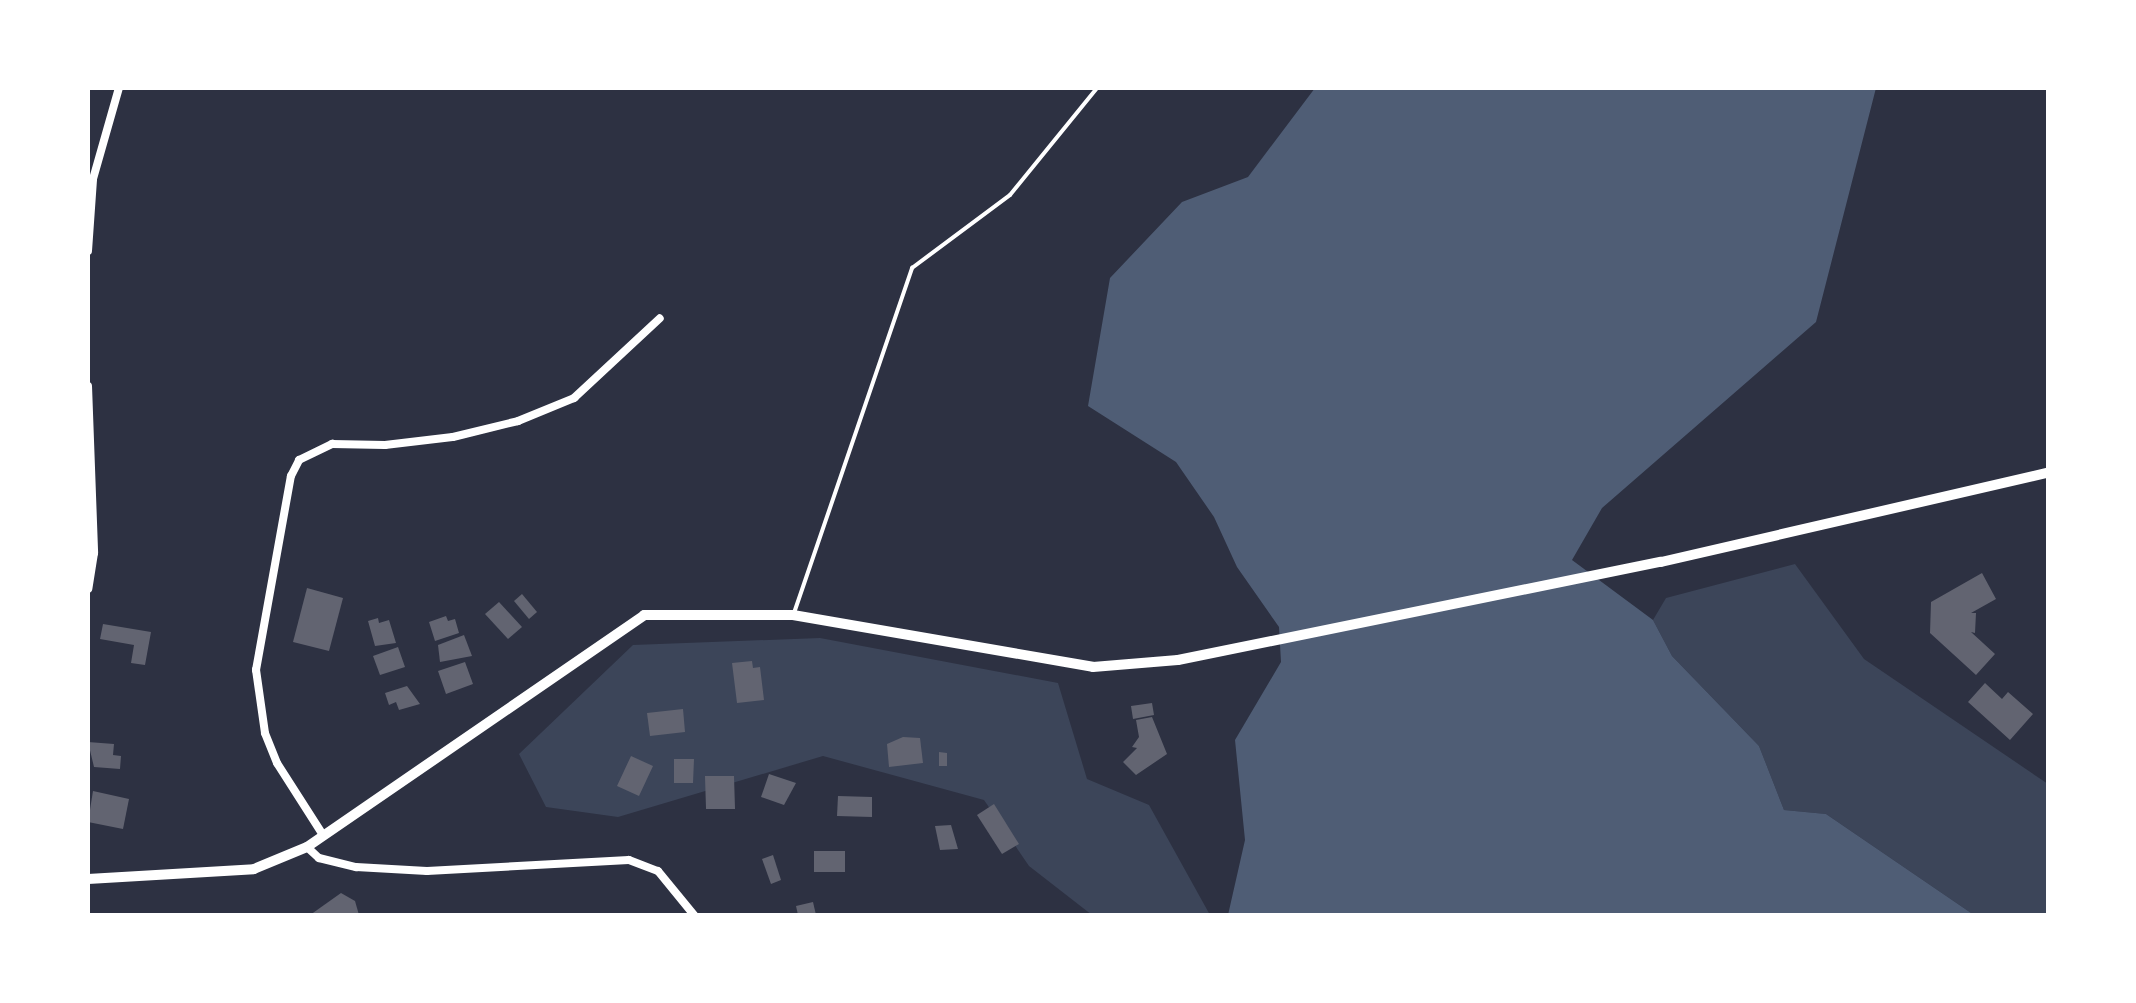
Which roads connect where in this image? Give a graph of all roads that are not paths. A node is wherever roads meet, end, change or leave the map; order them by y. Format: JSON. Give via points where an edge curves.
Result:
{"nodes":[{"id":1,"x":119,"y":88,"type":"edge"},
{"id":2,"x":1097,"y":88,"type":"edge"},
{"id":3,"x":88,"y":251,"type":"edge"},
{"id":4,"x":660,"y":318,"type":"dead end"},
{"id":5,"x":88,"y":386,"type":"edge"},
{"id":6,"x":2048,"y":473,"type":"edge"},
{"id":7,"x":88,"y":589,"type":"edge"},
{"id":8,"x":793,"y":615,"type":"junction"},
{"id":9,"x":323,"y":835,"type":"junction"},
{"id":10,"x":307,"y":847,"type":"junction"},
{"id":11,"x":88,"y":879,"type":"edge"},
{"id":12,"x":694,"y":915,"type":"edge"}],
"edges":[{"from":1,"to":3,"type":"street","via":[[93,179]]},
{"from":2,"to":8,"type":"lane","via":[[1010,195],[912,268]]},
{"from":4,"to":9,"type":"street","via":[[574,398],[518,421],[440,438],[332,444],[299,460],[291,476],[256,670],[265,733],[277,763]]},
{"from":5,"to":7,"type":"street","via":[[94,553]]},
{"from":6,"to":8,"type":"street","via":[[1661,562],[1178,660],[1093,667]]},
{"from":8,"to":9,"type":"street","via":[[644,615]]},
{"from":9,"to":10,"type":"street"},
{"from":10,"to":11,"type":"street","via":[[254,869]]},
{"from":10,"to":12,"type":"street","via":[[319,858],[356,867],[427,871],[629,860],[658,871]]}]}
